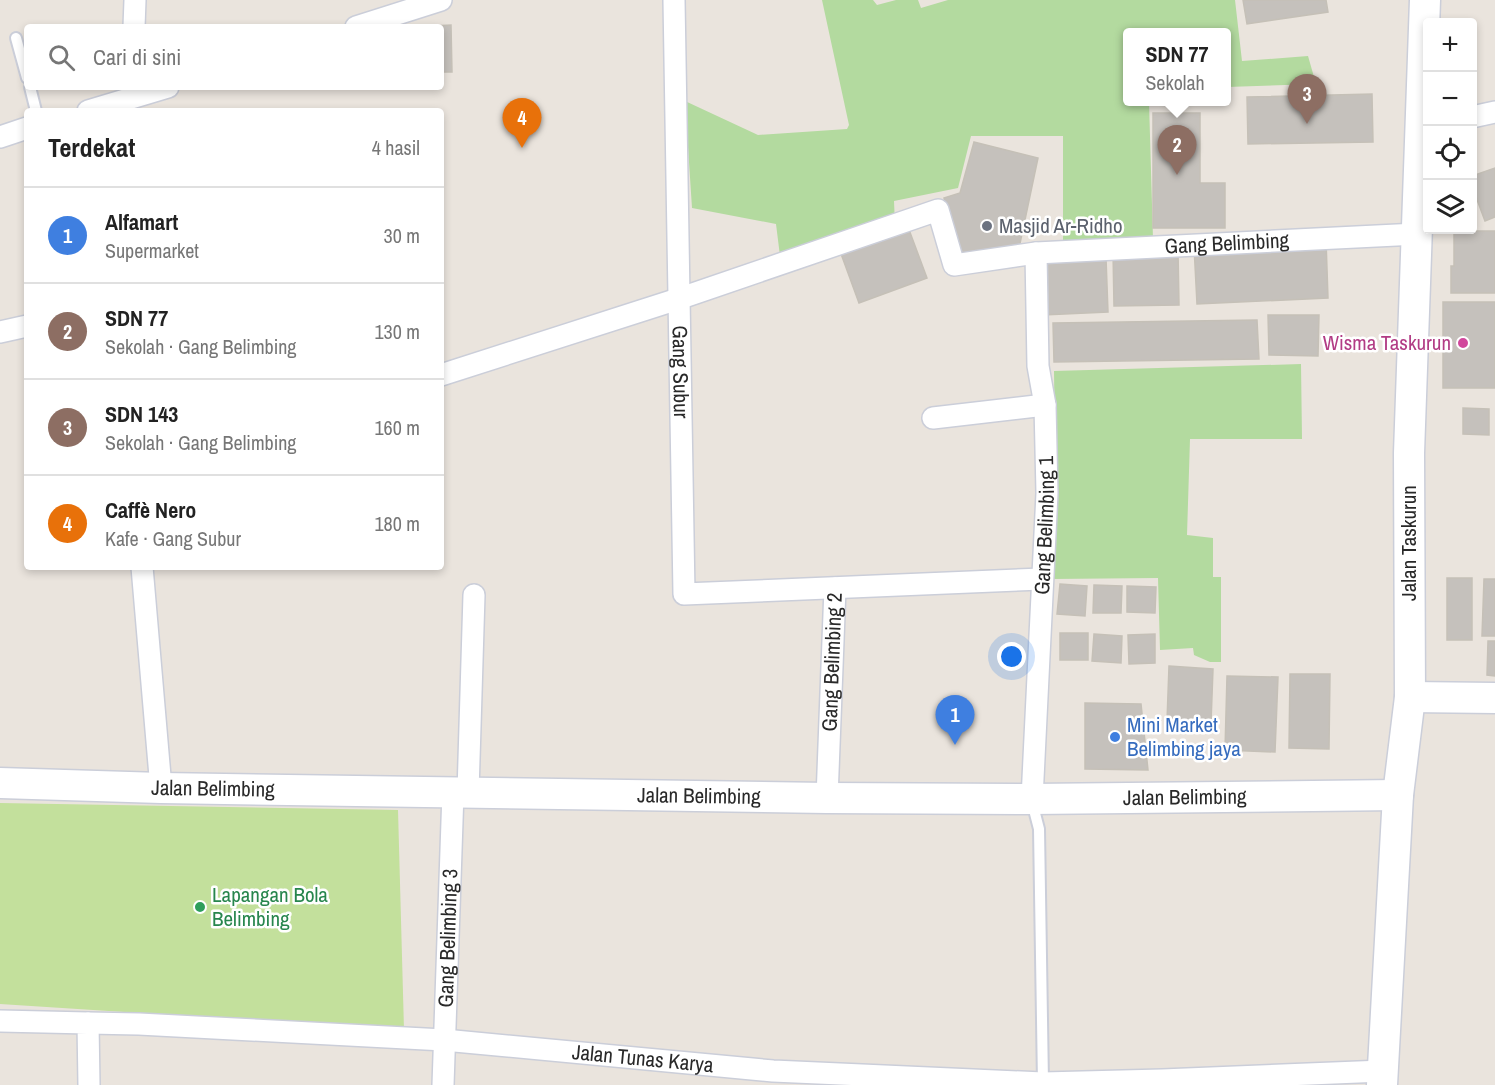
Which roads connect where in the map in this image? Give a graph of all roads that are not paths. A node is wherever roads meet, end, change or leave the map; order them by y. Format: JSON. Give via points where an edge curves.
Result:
{"nodes":[{"id":1,"x":135,"y":0,"type":"edge"},
{"id":2,"x":441,"y":0,"type":"edge"},
{"id":3,"x":674,"y":0,"type":"edge"},
{"id":4,"x":1425,"y":0,"type":"edge"},
{"id":5,"x":134,"y":24,"type":"edge"},
{"id":6,"x":365,"y":24,"type":"edge"},
{"id":7,"x":16,"y":38,"type":"dead end"},
{"id":8,"x":24,"y":67,"type":"edge"},
{"id":9,"x":31,"y":90,"type":"edge"},
{"id":10,"x":149,"y":90,"type":"edge"},
{"id":11,"x":130,"y":93,"type":"edge"},
{"id":12,"x":35,"y":108,"type":"edge"},
{"id":13,"x":95,"y":108,"type":"edge"},
{"id":14,"x":1495,"y":111,"type":"edge"},
{"id":15,"x":1477,"y":116,"type":"edge"},
{"id":16,"x":1425,"y":126,"type":"edge"},
{"id":17,"x":24,"y":130,"type":"edge"},
{"id":18,"x":0,"y":137,"type":"edge"},
{"id":19,"x":1423,"y":155,"type":"edge"},
{"id":20,"x":1417,"y":234,"type":"junction"},
{"id":21,"x":1036,"y":253,"type":"junction"},
{"id":22,"x":681,"y":298,"type":"junction"},
{"id":23,"x":24,"y":327,"type":"edge"},
{"id":24,"x":0,"y":332,"type":"edge"},
{"id":25,"x":444,"y":374,"type":"edge"},
{"id":26,"x":1045,"y":405,"type":"junction"},
{"id":27,"x":933,"y":417,"type":"dead end"},
{"id":28,"x":142,"y":570,"type":"edge"},
{"id":29,"x":1042,"y":579,"type":"junction"},
{"id":30,"x":835,"y":588,"type":"junction"},
{"id":31,"x":474,"y":595,"type":"dead end"},
{"id":32,"x":1410,"y":697,"type":"junction"},
{"id":33,"x":1495,"y":698,"type":"edge"},
{"id":34,"x":0,"y":783,"type":"edge"},
{"id":35,"x":161,"y":789,"type":"junction"},
{"id":36,"x":460,"y":792,"type":"junction"},
{"id":37,"x":1398,"y":795,"type":"junction"},
{"id":38,"x":827,"y":798,"type":"junction"},
{"id":39,"x":1032,"y":799,"type":"junction"},
{"id":40,"x":0,"y":1021,"type":"edge"},
{"id":41,"x":88,"y":1023,"type":"junction"},
{"id":42,"x":444,"y":1040,"type":"junction"},
{"id":43,"x":771,"y":1078,"type":"edge"},
{"id":44,"x":1383,"y":1078,"type":"edge"},
{"id":45,"x":1043,"y":1083,"type":"junction"},
{"id":46,"x":1161,"y":1083,"type":"edge"},
{"id":47,"x":89,"y":1085,"type":"edge"},
{"id":48,"x":443,"y":1085,"type":"edge"}],
"edges":[{"from":1,"to":5,"type":"street"},
{"from":2,"to":6,"type":"street"},
{"from":3,"to":22,"type":"street","name":"Gang Subur"},
{"from":4,"to":16,"type":"street","name":"Jalan Taskurun"},
{"from":7,"to":8,"type":"lane"},
{"from":9,"to":12,"type":"lane"},
{"from":10,"to":11,"type":"street"},
{"from":11,"to":13,"type":"street"},
{"from":14,"to":15,"type":"street"},
{"from":17,"to":18,"type":"street"},
{"from":19,"to":20,"type":"street","name":"Jalan Taskurun"},
{"from":20,"to":21,"type":"street","name":"Gang Belimbing"},
{"from":20,"to":32,"type":"street","name":"Jalan Taskurun","via":[[1409,470]]},
{"from":21,"to":22,"type":"street","name":"Gang Belimbing","via":[[954,265],[938,210]]},
{"from":21,"to":26,"type":"street","name":"Gang Belimbing 1","via":[[1038,366]]},
{"from":22,"to":25,"type":"street"},
{"from":22,"to":30,"type":"street","name":"Gang Subur","via":[[684,594]]},
{"from":23,"to":24,"type":"street"},
{"from":26,"to":27,"type":"street"},
{"from":26,"to":29,"type":"street","name":"Gang Belimbing 1","via":[[1047,493]]},
{"from":28,"to":35,"type":"street"},
{"from":29,"to":30,"type":"street","name":"Gang Belimbing 2"},
{"from":29,"to":39,"type":"street","name":"Gang Belimbing 1"},
{"from":30,"to":38,"type":"street","name":"Gang Belimbing 2"},
{"from":31,"to":36,"type":"street","name":"Gang Belimbing 3"},
{"from":32,"to":33,"type":"street"},
{"from":32,"to":37,"type":"street","name":"Jalan Taskurun"},
{"from":34,"to":35,"type":"street","name":"Jalan Belimbing"},
{"from":35,"to":36,"type":"street","name":"Jalan Belimbing"},
{"from":36,"to":38,"type":"street","name":"Jalan Belimbing"},
{"from":36,"to":42,"type":"street","name":"Gang Belimbing 3"},
{"from":37,"to":39,"type":"street","name":"Jalan Belimbing"},
{"from":37,"to":44,"type":"street","name":"Jalan Taskurun"},
{"from":38,"to":39,"type":"street","name":"Jalan Belimbing"},
{"from":39,"to":45,"type":"lane","via":[[1039,829]]},
{"from":40,"to":41,"type":"street","name":"Jalan Tunas Karya"},
{"from":41,"to":42,"type":"street","name":"Jalan Tunas Karya"},
{"from":41,"to":47,"type":"street"},
{"from":42,"to":43,"type":"street","name":"Jalan Tunas Karya"},
{"from":42,"to":48,"type":"street","name":"Gang Belimbing 3"},
{"from":43,"to":45,"type":"street","name":"Jalan Tunas Karya"},
{"from":44,"to":46,"type":"street","name":"Jalan Tunas Karya"},
{"from":45,"to":46,"type":"street","name":"Jalan Tunas Karya"}]}
